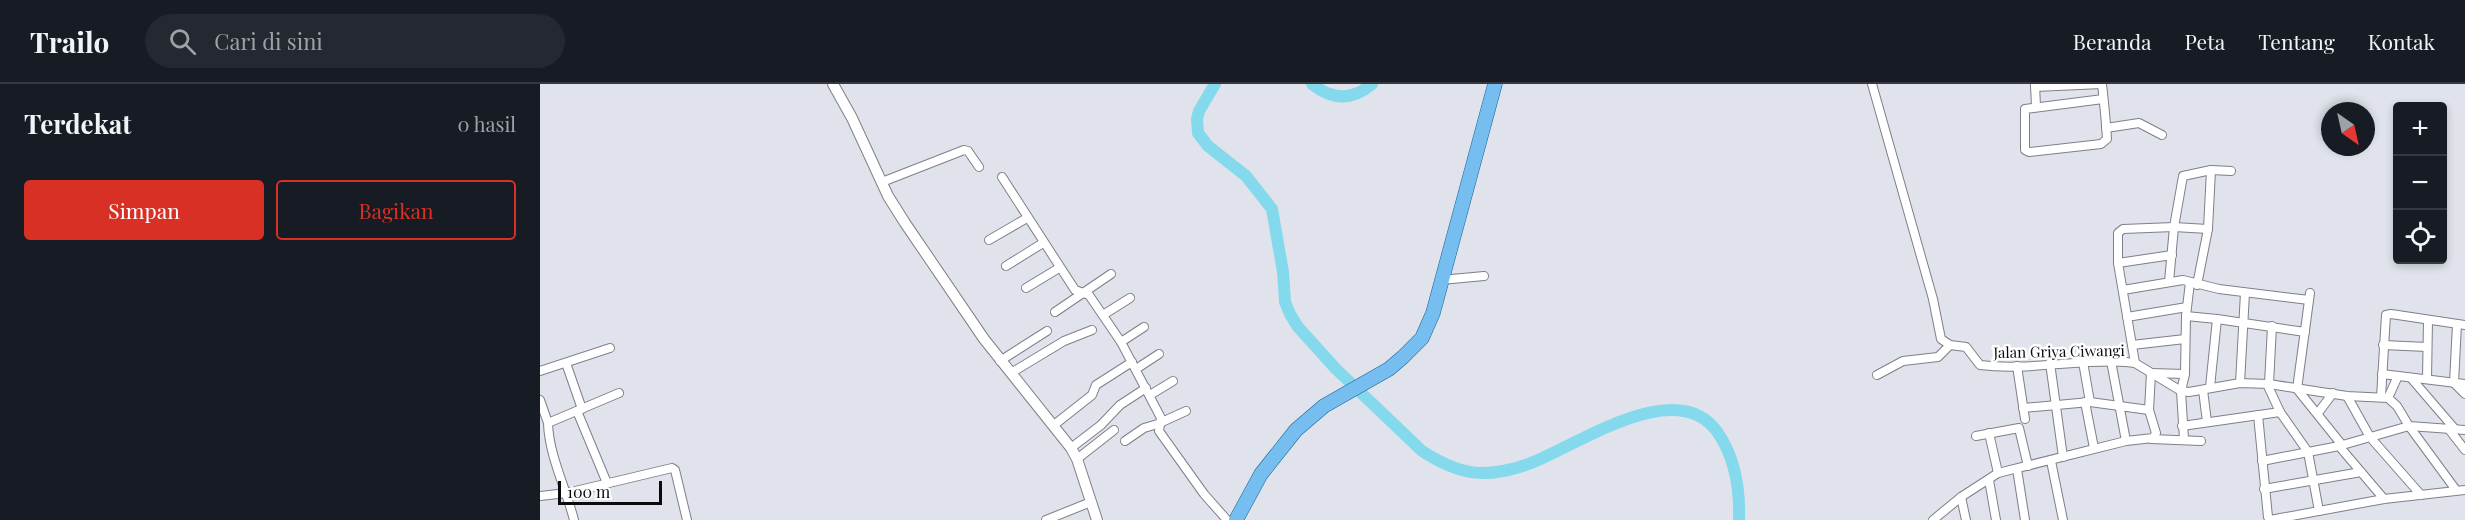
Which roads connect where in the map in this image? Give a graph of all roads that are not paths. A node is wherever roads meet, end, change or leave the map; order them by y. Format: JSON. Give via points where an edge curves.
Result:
{"nodes":[{"id":1,"x":833,"y":84,"type":"edge"},
{"id":2,"x":1496,"y":84,"type":"edge"},
{"id":3,"x":1872,"y":84,"type":"edge"},
{"id":4,"x":2069,"y":85,"type":"edge"},
{"id":5,"x":2035,"y":86,"type":"edge"},
{"id":6,"x":2103,"y":99,"type":"junction"},
{"id":7,"x":2036,"y":107,"type":"junction"},
{"id":8,"x":2106,"y":128,"type":"junction"},
{"id":9,"x":2162,"y":135,"type":"dead end"},
{"id":10,"x":979,"y":167,"type":"dead end"},
{"id":11,"x":2211,"y":170,"type":"junction"},
{"id":12,"x":2231,"y":171,"type":"dead end"},
{"id":13,"x":1002,"y":177,"type":"dead end"},
{"id":14,"x":882,"y":182,"type":"junction"},
{"id":15,"x":1027,"y":218,"type":"junction"},
{"id":16,"x":2174,"y":226,"type":"junction"},
{"id":17,"x":2208,"y":229,"type":"junction"},
{"id":18,"x":989,"y":240,"type":"dead end"},
{"id":19,"x":1043,"y":243,"type":"junction"},
{"id":20,"x":2172,"y":255,"type":"junction"},
{"id":21,"x":2118,"y":263,"type":"junction"},
{"id":22,"x":1006,"y":266,"type":"dead end"},
{"id":23,"x":1059,"y":268,"type":"junction"},
{"id":24,"x":1111,"y":274,"type":"dead end"},
{"id":25,"x":1484,"y":276,"type":"dead end"},
{"id":26,"x":1441,"y":280,"type":"junction"},
{"id":27,"x":2169,"y":282,"type":"junction"},
{"id":28,"x":2194,"y":283,"type":"junction"},
{"id":29,"x":1026,"y":288,"type":"dead end"},
{"id":30,"x":2123,"y":290,"type":"junction"},
{"id":31,"x":1084,"y":293,"type":"junction"},
{"id":32,"x":2245,"y":294,"type":"junction"},
{"id":33,"x":1130,"y":298,"type":"dead end"},
{"id":34,"x":2187,"y":306,"type":"junction"},
{"id":35,"x":1055,"y":312,"type":"dead end"},
{"id":36,"x":1103,"y":315,"type":"junction"},
{"id":37,"x":2186,"y":316,"type":"junction"},
{"id":38,"x":2127,"y":317,"type":"junction"},
{"id":39,"x":2217,"y":318,"type":"junction"},
{"id":40,"x":2428,"y":320,"type":"junction"},
{"id":41,"x":2243,"y":323,"type":"junction"},
{"id":42,"x":2461,"y":324,"type":"edge"},
{"id":43,"x":2272,"y":326,"type":"junction"},
{"id":44,"x":1144,"y":327,"type":"dead end"},
{"id":45,"x":1092,"y":330,"type":"dead end"},
{"id":46,"x":1047,"y":331,"type":"dead end"},
{"id":47,"x":2305,"y":332,"type":"junction"},
{"id":48,"x":2185,"y":339,"type":"junction"},
{"id":49,"x":1121,"y":342,"type":"junction"},
{"id":50,"x":1950,"y":345,"type":"junction"},
{"id":51,"x":2132,"y":345,"type":"junction"},
{"id":52,"x":2383,"y":345,"type":"junction"},
{"id":53,"x":2427,"y":347,"type":"junction"},
{"id":54,"x":610,"y":348,"type":"dead end"},
{"id":55,"x":1159,"y":354,"type":"dead end"},
{"id":56,"x":1000,"y":361,"type":"junction"},
{"id":57,"x":2111,"y":361,"type":"junction"},
{"id":58,"x":2083,"y":362,"type":"junction"},
{"id":59,"x":566,"y":363,"type":"junction"},
{"id":60,"x":2050,"y":363,"type":"junction"},
{"id":61,"x":2135,"y":363,"type":"junction"},
{"id":62,"x":1134,"y":365,"type":"junction"},
{"id":63,"x":2017,"y":366,"type":"junction"},
{"id":64,"x":540,"y":371,"type":"edge"},
{"id":65,"x":1011,"y":373,"type":"junction"},
{"id":66,"x":2151,"y":373,"type":"junction"},
{"id":67,"x":2185,"y":374,"type":"junction"},
{"id":68,"x":2382,"y":374,"type":"junction"},
{"id":69,"x":1877,"y":375,"type":"dead end"},
{"id":70,"x":2398,"y":376,"type":"junction"},
{"id":71,"x":2411,"y":378,"type":"junction"},
{"id":72,"x":2427,"y":379,"type":"junction"},
{"id":73,"x":1173,"y":381,"type":"dead end"},
{"id":74,"x":2454,"y":382,"type":"junction"},
{"id":75,"x":2240,"y":383,"type":"junction"},
{"id":76,"x":2268,"y":384,"type":"junction"},
{"id":77,"x":2465,"y":384,"type":"edge"},
{"id":78,"x":2206,"y":388,"type":"junction"},
{"id":79,"x":2297,"y":389,"type":"junction"},
{"id":80,"x":2181,"y":391,"type":"junction"},
{"id":81,"x":1148,"y":392,"type":"junction"},
{"id":82,"x":619,"y":393,"type":"dead end"},
{"id":83,"x":2333,"y":393,"type":"junction"},
{"id":84,"x":2465,"y":394,"type":"edge"},
{"id":85,"x":2347,"y":396,"type":"junction"},
{"id":86,"x":2384,"y":397,"type":"junction"},
{"id":87,"x":540,"y":400,"type":"edge"},
{"id":88,"x":2087,"y":402,"type":"junction"},
{"id":89,"x":2055,"y":404,"type":"junction"},
{"id":90,"x":2120,"y":406,"type":"junction"},
{"id":91,"x":2024,"y":408,"type":"junction"},
{"id":92,"x":580,"y":410,"type":"junction"},
{"id":93,"x":2149,"y":410,"type":"junction"},
{"id":94,"x":1186,"y":411,"type":"dead end"},
{"id":95,"x":2280,"y":412,"type":"junction"},
{"id":96,"x":2318,"y":412,"type":"junction"},
{"id":97,"x":2258,"y":415,"type":"junction"},
{"id":98,"x":2025,"y":419,"type":"dead end"},
{"id":99,"x":2207,"y":422,"type":"junction"},
{"id":100,"x":548,"y":423,"type":"junction"},
{"id":101,"x":1161,"y":423,"type":"junction"},
{"id":102,"x":1054,"y":424,"type":"junction"},
{"id":103,"x":2182,"y":426,"type":"junction"},
{"id":104,"x":2409,"y":426,"type":"junction"},
{"id":105,"x":2451,"y":428,"type":"junction"},
{"id":106,"x":2465,"y":429,"type":"edge"},
{"id":107,"x":1114,"y":430,"type":"dead end"},
{"id":108,"x":1989,"y":433,"type":"junction"},
{"id":109,"x":1976,"y":436,"type":"dead end"},
{"id":110,"x":2370,"y":437,"type":"junction"},
{"id":111,"x":2151,"y":439,"type":"junction"},
{"id":112,"x":2184,"y":439,"type":"junction"},
{"id":113,"x":1125,"y":441,"type":"dead end"},
{"id":114,"x":2126,"y":441,"type":"junction"},
{"id":115,"x":2201,"y":441,"type":"dead end"},
{"id":116,"x":2341,"y":445,"type":"junction"},
{"id":117,"x":1071,"y":448,"type":"junction"},
{"id":118,"x":2094,"y":448,"type":"junction"},
{"id":119,"x":2465,"y":450,"type":"edge"},
{"id":120,"x":2308,"y":452,"type":"junction"},
{"id":121,"x":2063,"y":458,"type":"junction"},
{"id":122,"x":1077,"y":459,"type":"junction"},
{"id":123,"x":2051,"y":460,"type":"junction"},
{"id":124,"x":2262,"y":461,"type":"junction"},
{"id":125,"x":2028,"y":466,"type":"junction"},
{"id":126,"x":2017,"y":469,"type":"junction"},
{"id":127,"x":2361,"y":472,"type":"junction"},
{"id":128,"x":1998,"y":473,"type":"junction"},
{"id":129,"x":1989,"y":480,"type":"junction"},
{"id":130,"x":2313,"y":480,"type":"junction"},
{"id":131,"x":607,"y":483,"type":"junction"},
{"id":132,"x":2265,"y":489,"type":"junction"},
{"id":133,"x":2461,"y":490,"type":"edge"},
{"id":134,"x":567,"y":493,"type":"junction"},
{"id":135,"x":2421,"y":495,"type":"junction"},
{"id":136,"x":540,"y":496,"type":"edge"},
{"id":137,"x":1961,"y":497,"type":"junction"},
{"id":138,"x":2384,"y":499,"type":"junction"},
{"id":139,"x":1091,"y":502,"type":"junction"},
{"id":140,"x":2319,"y":511,"type":"junction"},
{"id":141,"x":1935,"y":519,"type":"edge"},
{"id":142,"x":574,"y":520,"type":"edge"},
{"id":143,"x":687,"y":520,"type":"edge"},
{"id":144,"x":1046,"y":520,"type":"edge"},
{"id":145,"x":1097,"y":520,"type":"edge"},
{"id":146,"x":1227,"y":520,"type":"edge"},
{"id":147,"x":1236,"y":520,"type":"edge"},
{"id":148,"x":1966,"y":520,"type":"edge"},
{"id":149,"x":1996,"y":520,"type":"edge"},
{"id":150,"x":2025,"y":520,"type":"edge"},
{"id":151,"x":2063,"y":520,"type":"edge"}],
"edges":[{"from":1,"to":14,"type":"street"},
{"from":2,"to":26,"type":"main road"},
{"from":3,"to":50,"type":"street","via":[[1941,339]]},
{"from":4,"to":5,"type":"street"},
{"from":4,"to":6,"type":"street","via":[[2102,84]]},
{"from":5,"to":7,"type":"street"},
{"from":6,"to":7,"type":"street"},
{"from":6,"to":8,"type":"street"},
{"from":7,"to":8,"type":"street","via":[[2024,111],[2025,150],[2029,152],[2101,144],[2107,139]]},
{"from":8,"to":9,"type":"street","via":[[2139,123]]},
{"from":10,"to":14,"type":"street","via":[[964,150]]},
{"from":11,"to":12,"type":"street"},
{"from":11,"to":16,"type":"street","via":[[2183,176]]},
{"from":11,"to":17,"type":"street"},
{"from":13,"to":15,"type":"street"},
{"from":14,"to":56,"type":"street","via":[[905,224]]},
{"from":15,"to":18,"type":"street"},
{"from":15,"to":19,"type":"street"},
{"from":16,"to":17,"type":"street"},
{"from":16,"to":20,"type":"street"},
{"from":16,"to":21,"type":"street","via":[[2120,231]]},
{"from":17,"to":28,"type":"street"},
{"from":19,"to":22,"type":"street"},
{"from":19,"to":23,"type":"street"},
{"from":20,"to":21,"type":"street"},
{"from":20,"to":27,"type":"street"},
{"from":21,"to":30,"type":"street"},
{"from":23,"to":29,"type":"street"},
{"from":23,"to":31,"type":"street","via":[[1076,291]]},
{"from":24,"to":31,"type":"street"},
{"from":25,"to":26,"type":"street"},
{"from":26,"to":147,"type":"main road","via":[[1422,338],[1389,369],[1324,406],[1296,430],[1266,466]]},
{"from":27,"to":28,"type":"street"},
{"from":27,"to":30,"type":"street"},
{"from":28,"to":32,"type":"street"},
{"from":28,"to":34,"type":"street"},
{"from":30,"to":38,"type":"street"},
{"from":31,"to":35,"type":"street"},
{"from":31,"to":36,"type":"street"},
{"from":32,"to":41,"type":"street"},
{"from":32,"to":47,"type":"street","via":[[2309,297]]},
{"from":33,"to":36,"type":"street"},
{"from":34,"to":37,"type":"street"},
{"from":34,"to":38,"type":"street"},
{"from":36,"to":49,"type":"street"},
{"from":37,"to":39,"type":"street"},
{"from":37,"to":48,"type":"street"},
{"from":38,"to":51,"type":"street"},
{"from":39,"to":41,"type":"street"},
{"from":39,"to":78,"type":"street"},
{"from":40,"to":42,"type":"street"},
{"from":40,"to":52,"type":"street","via":[[2388,314]]},
{"from":40,"to":53,"type":"street"},
{"from":41,"to":43,"type":"street"},
{"from":41,"to":75,"type":"street"},
{"from":42,"to":74,"type":"street"},
{"from":43,"to":47,"type":"street"},
{"from":43,"to":76,"type":"street"},
{"from":44,"to":49,"type":"street"},
{"from":45,"to":65,"type":"street","via":[[1064,341]]},
{"from":46,"to":56,"type":"street"},
{"from":47,"to":79,"type":"street"},
{"from":48,"to":51,"type":"street"},
{"from":48,"to":67,"type":"street"},
{"from":49,"to":62,"type":"street"},
{"from":50,"to":63,"type":"street","name":"Jalan Griya Ciwangi","via":[[1966,347],[1980,365]]},
{"from":50,"to":69,"type":"street","via":[[1938,357],[1903,362]]},
{"from":51,"to":61,"type":"street"},
{"from":52,"to":53,"type":"street"},
{"from":52,"to":68,"type":"street"},
{"from":53,"to":72,"type":"street"},
{"from":54,"to":59,"type":"street"},
{"from":55,"to":62,"type":"street"},
{"from":56,"to":65,"type":"street"},
{"from":57,"to":58,"type":"street","name":"Jalan Griya Ciwangi"},
{"from":57,"to":61,"type":"street","name":"Jalan Griya Ciwangi"},
{"from":57,"to":90,"type":"street"},
{"from":58,"to":60,"type":"street","name":"Jalan Griya Ciwangi"},
{"from":58,"to":88,"type":"street"},
{"from":59,"to":64,"type":"street"},
{"from":59,"to":92,"type":"street"},
{"from":60,"to":63,"type":"street","name":"Jalan Griya Ciwangi"},
{"from":60,"to":89,"type":"street"},
{"from":61,"to":66,"type":"street","name":"Jalan Griya Ciwangi"},
{"from":62,"to":81,"type":"street"},
{"from":62,"to":102,"type":"street","via":[[1096,386],[1092,395]]},
{"from":63,"to":91,"type":"street"},
{"from":65,"to":102,"type":"street"},
{"from":66,"to":67,"type":"street"},
{"from":66,"to":80,"type":"street","name":"Jalan Griya Ciwangi"},
{"from":66,"to":93,"type":"street"},
{"from":67,"to":80,"type":"street"},
{"from":68,"to":70,"type":"street"},
{"from":68,"to":86,"type":"street"},
{"from":70,"to":71,"type":"street"},
{"from":70,"to":86,"type":"street"},
{"from":71,"to":72,"type":"street"},
{"from":71,"to":105,"type":"street"},
{"from":72,"to":74,"type":"street"},
{"from":73,"to":81,"type":"street"},
{"from":74,"to":77,"type":"street"},
{"from":74,"to":84,"type":"street"},
{"from":75,"to":76,"type":"street"},
{"from":75,"to":78,"type":"street"},
{"from":76,"to":79,"type":"street"},
{"from":76,"to":95,"type":"street"},
{"from":78,"to":80,"type":"street"},
{"from":78,"to":99,"type":"street"},
{"from":79,"to":83,"type":"street"},
{"from":79,"to":96,"type":"street"},
{"from":80,"to":103,"type":"street"},
{"from":81,"to":101,"type":"street"},
{"from":81,"to":117,"type":"street","via":[[1119,405]]},
{"from":82,"to":92,"type":"street"},
{"from":83,"to":85,"type":"street"},
{"from":83,"to":96,"type":"street"},
{"from":85,"to":86,"type":"street"},
{"from":85,"to":110,"type":"street"},
{"from":86,"to":104,"type":"street","via":[[2397,406]]},
{"from":87,"to":100,"type":"street"},
{"from":88,"to":89,"type":"street"},
{"from":88,"to":90,"type":"street"},
{"from":88,"to":118,"type":"street"},
{"from":89,"to":91,"type":"street"},
{"from":89,"to":121,"type":"street"},
{"from":90,"to":93,"type":"street"},
{"from":90,"to":114,"type":"street"},
{"from":91,"to":98,"type":"street"},
{"from":92,"to":100,"type":"street"},
{"from":92,"to":131,"type":"street"},
{"from":93,"to":111,"type":"street","via":[[2156,433]]},
{"from":94,"to":101,"type":"street"},
{"from":95,"to":97,"type":"street"},
{"from":95,"to":120,"type":"street"},
{"from":96,"to":116,"type":"street"},
{"from":97,"to":99,"type":"street"},
{"from":97,"to":124,"type":"street"},
{"from":99,"to":103,"type":"street"},
{"from":100,"to":134,"type":"street","via":[[555,461]]},
{"from":101,"to":113,"type":"street","via":[[1144,428]]},
{"from":101,"to":146,"type":"street","via":[[1159,431],[1181,464]]},
{"from":102,"to":117,"type":"street"},
{"from":103,"to":112,"type":"street"},
{"from":104,"to":105,"type":"street"},
{"from":104,"to":110,"type":"street"},
{"from":104,"to":133,"type":"street"},
{"from":105,"to":106,"type":"street"},
{"from":105,"to":119,"type":"street"},
{"from":107,"to":122,"type":"street"},
{"from":108,"to":109,"type":"street"},
{"from":108,"to":125,"type":"street","via":[[2019,428]]},
{"from":108,"to":128,"type":"street"},
{"from":110,"to":116,"type":"street"},
{"from":110,"to":135,"type":"street"},
{"from":111,"to":112,"type":"street"},
{"from":111,"to":114,"type":"street"},
{"from":112,"to":115,"type":"street"},
{"from":114,"to":118,"type":"street"},
{"from":116,"to":120,"type":"street"},
{"from":116,"to":127,"type":"street"},
{"from":117,"to":122,"type":"street"},
{"from":118,"to":121,"type":"street"},
{"from":120,"to":124,"type":"street"},
{"from":120,"to":130,"type":"street"},
{"from":121,"to":123,"type":"street"},
{"from":122,"to":139,"type":"street"},
{"from":123,"to":125,"type":"street"},
{"from":123,"to":151,"type":"street"},
{"from":124,"to":132,"type":"street"},
{"from":125,"to":126,"type":"street"},
{"from":126,"to":128,"type":"street"},
{"from":126,"to":150,"type":"street"},
{"from":127,"to":130,"type":"street"},
{"from":127,"to":138,"type":"street"},
{"from":128,"to":129,"type":"street"},
{"from":129,"to":137,"type":"street"},
{"from":129,"to":149,"type":"street"},
{"from":130,"to":132,"type":"street"},
{"from":130,"to":140,"type":"street"},
{"from":131,"to":134,"type":"street"},
{"from":131,"to":143,"type":"street","via":[[674,468]]},
{"from":132,"to":140,"type":"street","via":[[2269,519]]},
{"from":133,"to":135,"type":"street"},
{"from":134,"to":136,"type":"street"},
{"from":134,"to":142,"type":"street"},
{"from":135,"to":138,"type":"street"},
{"from":137,"to":141,"type":"street"},
{"from":137,"to":148,"type":"street"},
{"from":138,"to":140,"type":"street"},
{"from":139,"to":144,"type":"street"},
{"from":139,"to":145,"type":"street"}]}
